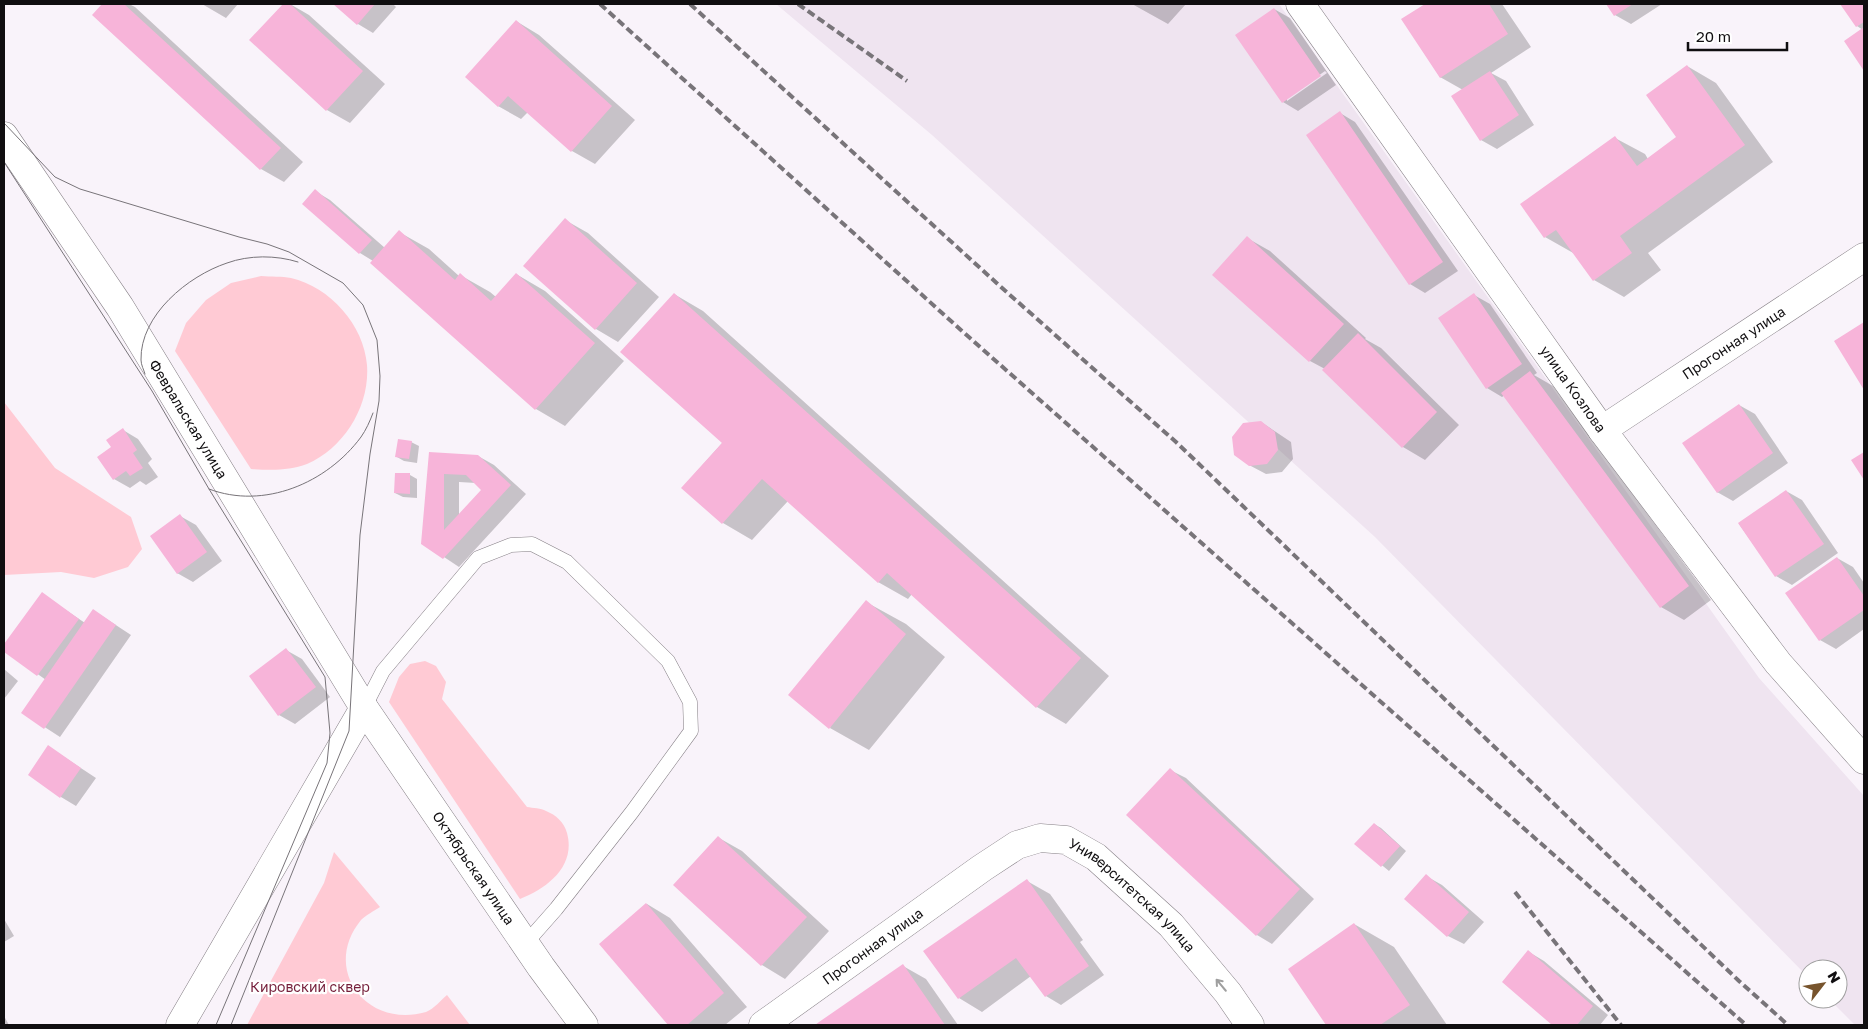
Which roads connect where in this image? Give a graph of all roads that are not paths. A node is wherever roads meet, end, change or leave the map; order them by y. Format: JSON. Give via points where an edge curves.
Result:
{"nodes":[{"id":1,"x":1300,"y":4,"type":"edge"},
{"id":2,"x":4,"y":136,"type":"edge"},
{"id":3,"x":1864,"y":258,"type":"edge"},
{"id":4,"x":1602,"y":430,"type":"junction"},
{"id":5,"x":364,"y":708,"type":"junction"},
{"id":6,"x":1864,"y":760,"type":"edge"},
{"id":7,"x":982,"y":868,"type":"joint"},
{"id":8,"x":526,"y":943,"type":"junction"},
{"id":9,"x":180,"y":1025,"type":"edge"},
{"id":10,"x":584,"y":1025,"type":"edge"},
{"id":11,"x":764,"y":1025,"type":"edge"},
{"id":12,"x":1250,"y":1025,"type":"edge"}],
"edges":[{"from":1,"to":4,"type":"street","name":"улица Козлова"},
{"from":2,"to":5,"type":"street","name":"Февральская улица","via":[[120,307]]},
{"from":3,"to":4,"type":"street","name":"Прогонная улица"},
{"from":4,"to":6,"type":"street","name":"улица Козлова","via":[[1778,664]]},
{"from":5,"to":8,"type":"street","name":"Октябрьская улица"},
{"from":5,"to":8,"type":"lane","via":[[383,671],[478,558],[511,544],[532,544],[567,562],[668,661],[690,702],[691,730],[632,812]]},
{"from":5,"to":9,"type":"street"},
{"from":7,"to":11,"type":"street","name":"Прогонная улица"},
{"from":12,"to":7,"type":"street","name":"Университетская улица","one_way":true,"via":[[1228,993],[1171,925],[1096,857],[1066,840],[1040,838],[1017,845]]},
{"from":8,"to":10,"type":"street","name":"Октябрьская улица"}]}
